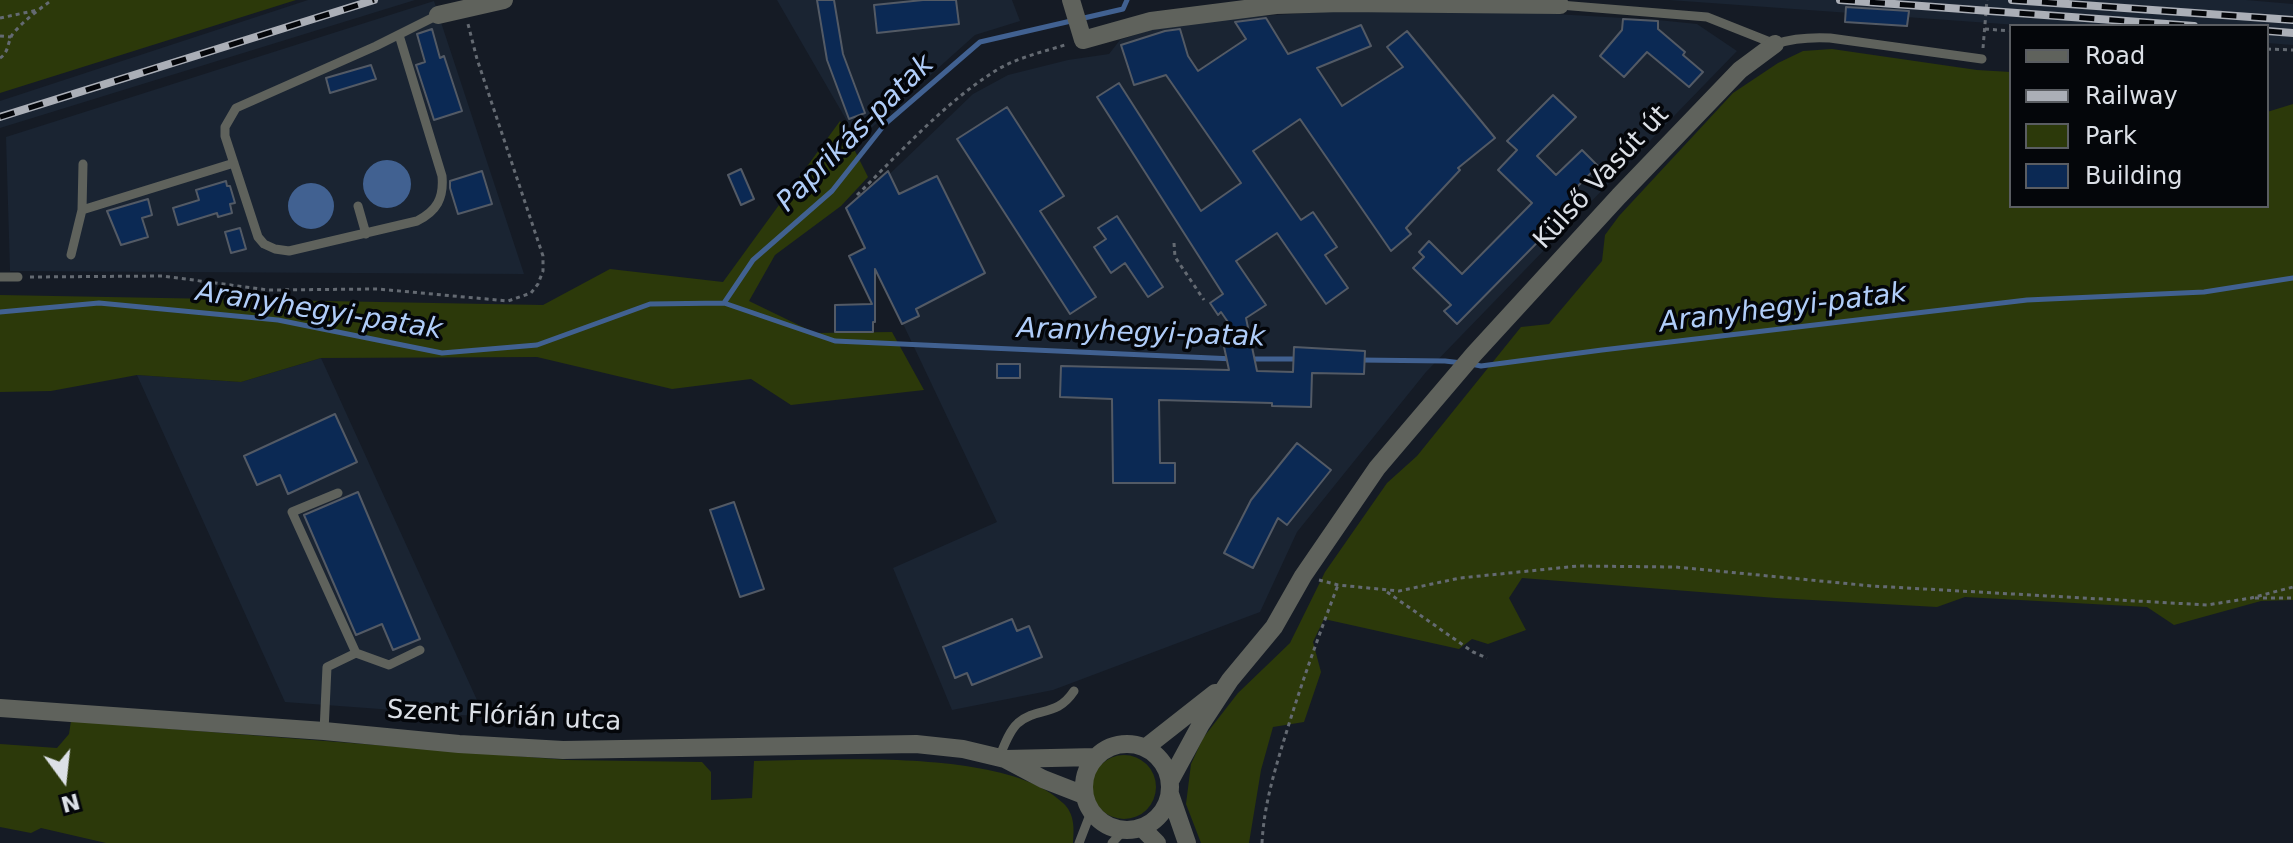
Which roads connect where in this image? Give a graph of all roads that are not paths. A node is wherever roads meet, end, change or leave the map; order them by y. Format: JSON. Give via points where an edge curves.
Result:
{"nodes":[{"id":1,"x":504,"y":0,"type":"edge"},
{"id":2,"x":1072,"y":1,"type":"edge"},
{"id":3,"x":1560,"y":5,"type":"joint"},
{"id":4,"x":438,"y":15,"type":"joint"},
{"id":5,"x":399,"y":35,"type":"junction"},
{"id":6,"x":1775,"y":44,"type":"junction"},
{"id":7,"x":1982,"y":59,"type":"road end"},
{"id":8,"x":234,"y":163,"type":"junction"},
{"id":9,"x":83,"y":164,"type":"dead end"},
{"id":10,"x":358,"y":206,"type":"dead end"},
{"id":11,"x":82,"y":210,"type":"junction"},
{"id":12,"x":366,"y":234,"type":"junction"},
{"id":13,"x":71,"y":255,"type":"dead end"},
{"id":14,"x":0,"y":277,"type":"edge"},
{"id":15,"x":18,"y":277,"type":"dead end"},
{"id":16,"x":338,"y":493,"type":"dead end"},
{"id":17,"x":420,"y":650,"type":"dead end"},
{"id":18,"x":356,"y":653,"type":"junction"},
{"id":19,"x":1230,"y":680,"type":"junction"},
{"id":20,"x":1074,"y":691,"type":"dead end"},
{"id":21,"x":0,"y":708,"type":"edge"},
{"id":22,"x":324,"y":731,"type":"junction"},
{"id":23,"x":1145,"y":748,"type":"junction"},
{"id":24,"x":1096,"y":757,"type":"junction"},
{"id":25,"x":1002,"y":759,"type":"junction"},
{"id":26,"x":1170,"y":788,"type":"junction"},
{"id":27,"x":1087,"y":804,"type":"junction"},
{"id":28,"x":1125,"y":834,"type":"edge"},
{"id":29,"x":1079,"y":843,"type":"edge"},
{"id":30,"x":1157,"y":843,"type":"edge"},
{"id":31,"x":1187,"y":843,"type":"edge"}],
"edges":[{"from":1,"to":4,"type":"street"},
{"from":2,"to":3,"type":"street","via":[[1081,33],[1276,5]]},
{"from":3,"to":6,"type":"lane","via":[[1707,17]]},
{"from":4,"to":5,"type":"lane"},
{"from":5,"to":8,"type":"lane","via":[[236,108],[225,127]]},
{"from":5,"to":12,"type":"lane","via":[[443,188],[438,206],[428,215]]},
{"from":6,"to":7,"type":"lane","via":[[1830,38]]},
{"from":6,"to":19,"type":"street","name":"Külső Vasút út","via":[[1740,70],[1474,354],[1377,468],[1274,627]]},
{"from":8,"to":11,"type":"lane"},
{"from":8,"to":12,"type":"lane","via":[[264,244],[289,251]]},
{"from":9,"to":11,"type":"lane"},
{"from":10,"to":12,"type":"lane"},
{"from":11,"to":13,"type":"lane"},
{"from":14,"to":15,"type":"lane"},
{"from":16,"to":18,"type":"lane","via":[[292,512]]},
{"from":17,"to":18,"type":"lane","via":[[389,665]]},
{"from":18,"to":22,"type":"lane","via":[[327,667]]},
{"from":19,"to":23,"type":"street"},
{"from":19,"to":26,"type":"street"},
{"from":20,"to":25,"type":"lane","via":[[1065,705],[1016,725]]},
{"from":21,"to":22,"type":"street","name":"Szent Flórián utca"},
{"from":22,"to":25,"type":"street","name":"Szent Flórián utca","via":[[563,750],[916,744]]},
{"from":23,"to":24,"type":"street","via":[[1116,745]]},
{"from":23,"to":26,"type":"street","via":[[1166,769]]},
{"from":24,"to":25,"type":"street","name":"Szent Flórián utca"},
{"from":24,"to":27,"type":"street","via":[[1084,778]]},
{"from":25,"to":27,"type":"street","name":"Szent Flórián utca"},
{"from":26,"to":28,"type":"street","via":[[1157,819]]},
{"from":26,"to":31,"type":"street"},
{"from":27,"to":28,"type":"street","via":[[1106,826]]},
{"from":27,"to":29,"type":"lane"},
{"from":28,"to":30,"type":"street"}]}
